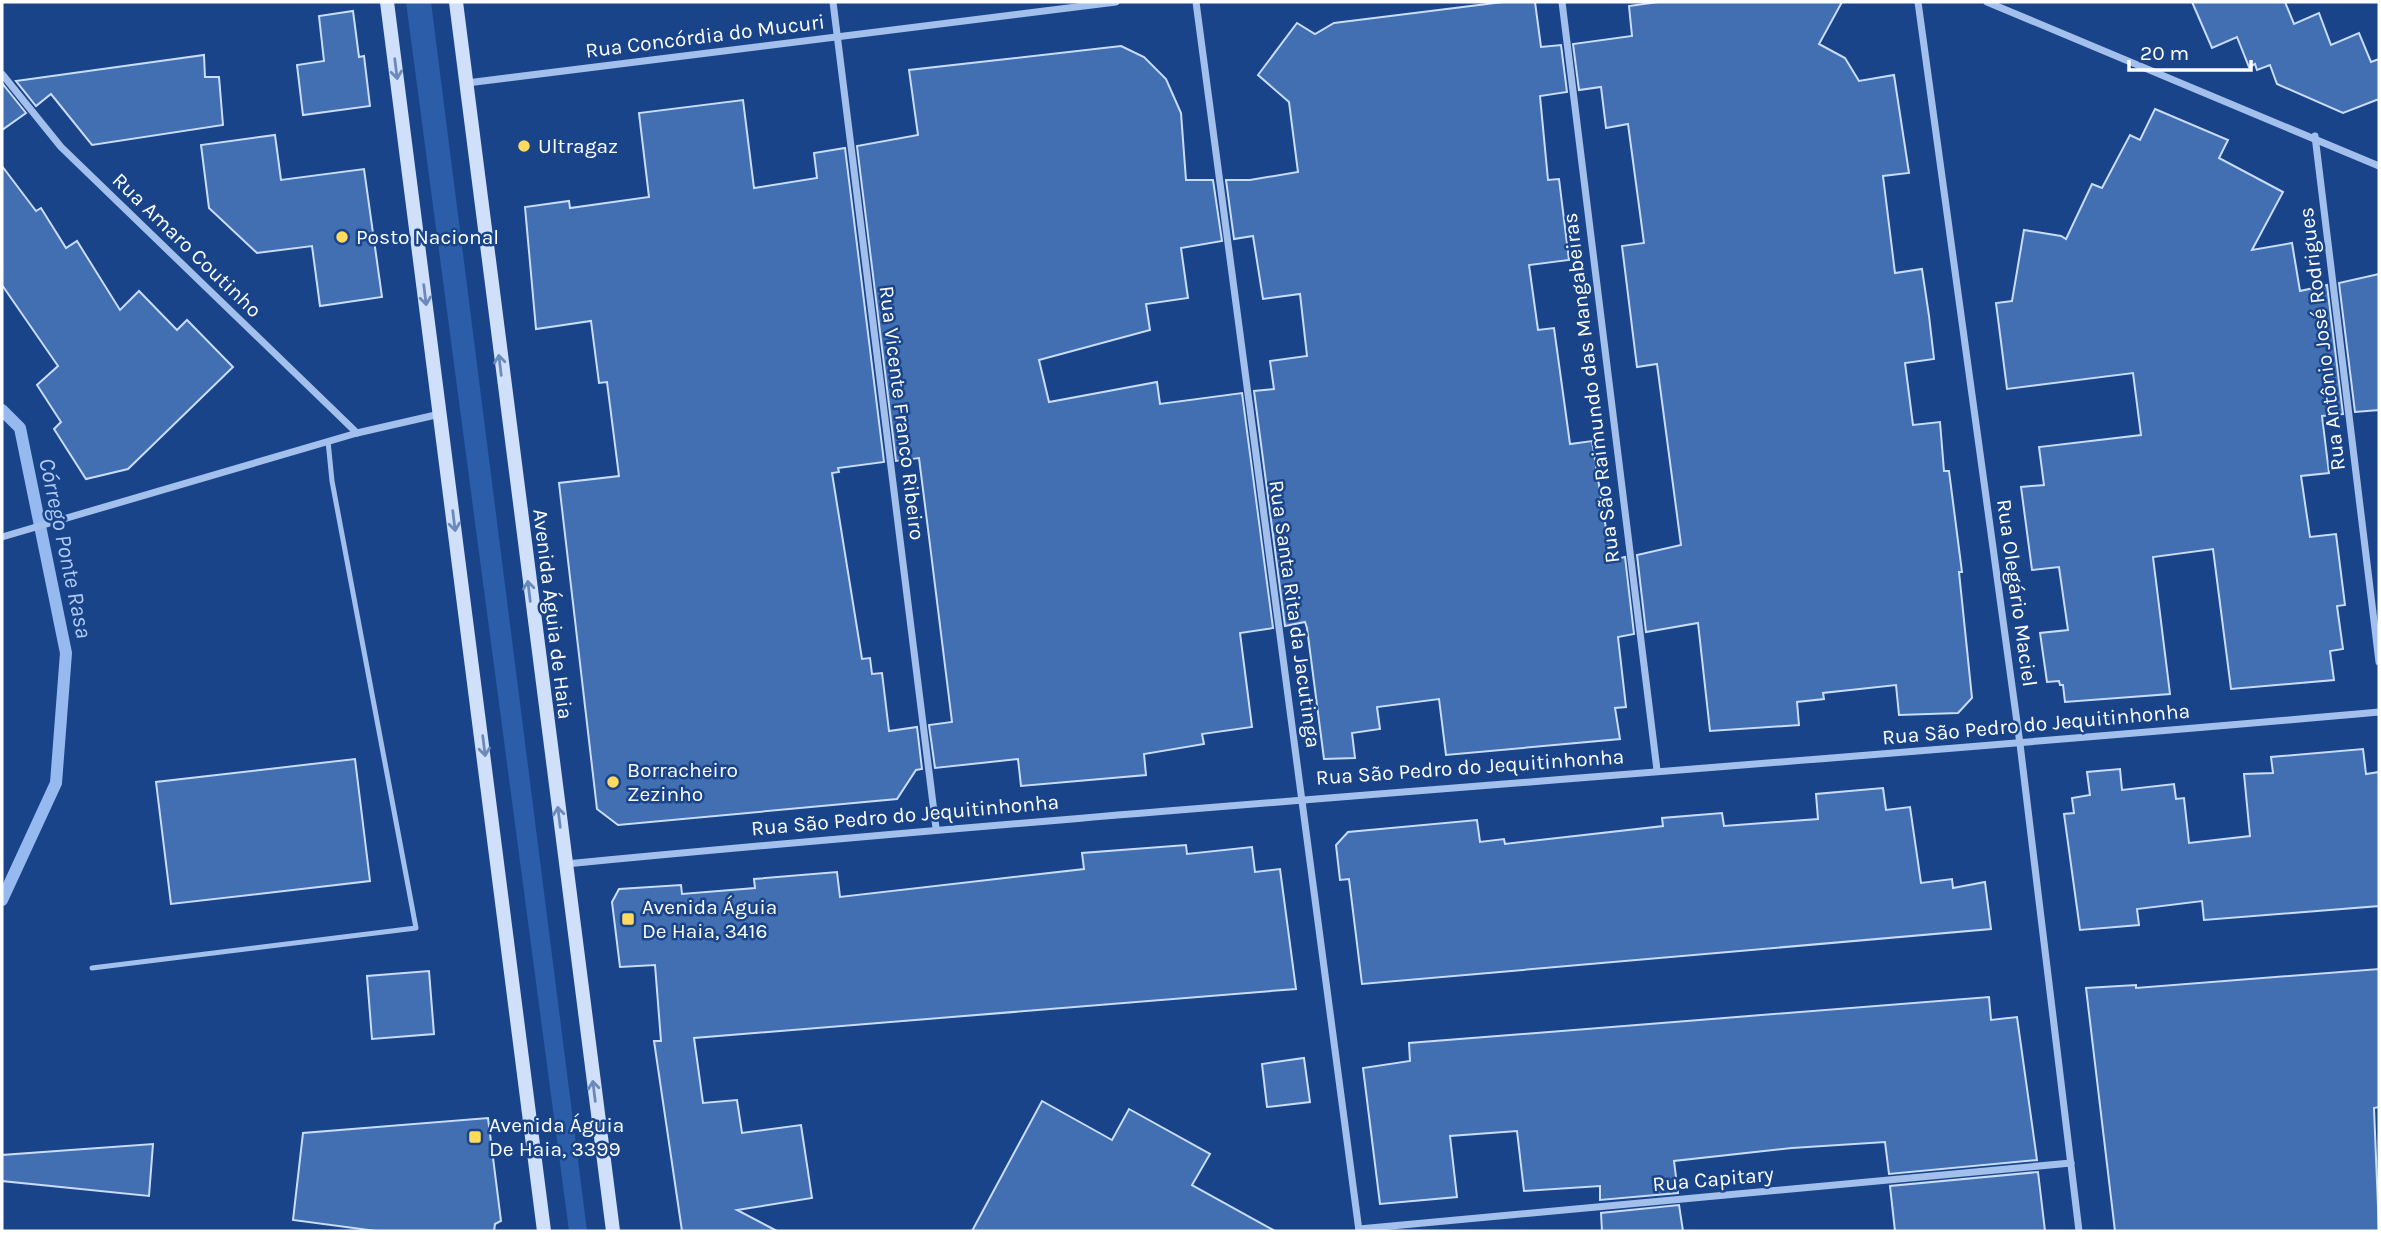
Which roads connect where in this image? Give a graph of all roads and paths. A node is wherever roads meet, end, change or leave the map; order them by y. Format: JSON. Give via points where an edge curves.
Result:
{"nodes":[{"id":1,"x":387,"y":2,"type":"edge"},
{"id":2,"x":456,"y":2,"type":"edge"},
{"id":3,"x":833,"y":2,"type":"edge"},
{"id":4,"x":1116,"y":2,"type":"edge"},
{"id":5,"x":1196,"y":2,"type":"edge"},
{"id":6,"x":1562,"y":2,"type":"edge"},
{"id":7,"x":1918,"y":2,"type":"edge"},
{"id":8,"x":1987,"y":2,"type":"edge"},
{"id":9,"x":837,"y":38,"type":"junction"},
{"id":10,"x":2,"y":74,"type":"edge"},
{"id":11,"x":466,"y":83,"type":"junction"},
{"id":12,"x":2315,"y":136,"type":"junction"},
{"id":13,"x":2379,"y":166,"type":"edge"},
{"id":14,"x":440,"y":414,"type":"junction"},
{"id":15,"x":357,"y":433,"type":"junction"},
{"id":16,"x":328,"y":441,"type":"junction"},
{"id":17,"x":2,"y":537,"type":"edge"},
{"id":18,"x":2379,"y":662,"type":"edge"},
{"id":19,"x":2379,"y":712,"type":"edge"},
{"id":20,"x":2020,"y":744,"type":"junction"},
{"id":21,"x":1657,"y":770,"type":"junction"},
{"id":22,"x":1301,"y":798,"type":"junction"},
{"id":23,"x":936,"y":828,"type":"junction"},
{"id":24,"x":565,"y":864,"type":"junction"},
{"id":25,"x":92,"y":968,"type":"dead end"},
{"id":26,"x":2071,"y":1163,"type":"junction"},
{"id":27,"x":1359,"y":1230,"type":"edge"},
{"id":28,"x":544,"y":1231,"type":"edge"},
{"id":29,"x":613,"y":1231,"type":"edge"},
{"id":30,"x":2079,"y":1231,"type":"edge"}],
"edges":[{"from":1,"to":14,"type":"main road","one_way":true},
{"from":2,"to":11,"type":"main road","name":"Avenida Águia de Haia"},
{"from":3,"to":9,"type":"street","name":"Rua Vicente Franco Ribeiro"},
{"from":4,"to":9,"type":"street","name":"Rua Concórdia do Mucuri"},
{"from":5,"to":22,"type":"street","name":"Rua Santa Rita da Jacutinga"},
{"from":6,"to":21,"type":"street","name":"Rua São Raimundo das Mangabeiras"},
{"from":7,"to":20,"type":"street","name":"Rua Olegário Maciel"},
{"from":8,"to":12,"type":"street"},
{"from":9,"to":11,"type":"street","name":"Rua Concórdia do Mucuri"},
{"from":9,"to":23,"type":"street","name":"Rua Vicente Franco Ribeiro"},
{"from":10,"to":15,"type":"street","name":"Rua Amaro Coutinho","via":[[61,147]]},
{"from":24,"to":11,"type":"main road","name":"Avenida Águia de Haia","one_way":true},
{"from":12,"to":13,"type":"street"},
{"from":12,"to":18,"type":"street","name":"Rua Antônio José Rodrigues"},
{"from":14,"to":15,"type":"street"},
{"from":14,"to":28,"type":"main road","one_way":true},
{"from":15,"to":16,"type":"street"},
{"from":16,"to":17,"type":"street"},
{"from":16,"to":25,"type":"lane","via":[[416,928]]},
{"from":19,"to":20,"type":"street","name":"Rua São Pedro do Jequitinhonha"},
{"from":20,"to":21,"type":"street","name":"Rua São Pedro do Jequitinhonha"},
{"from":20,"to":26,"type":"street","name":"Rua Olegário Maciel"},
{"from":21,"to":22,"type":"street","name":"Rua São Pedro do Jequitinhonha"},
{"from":22,"to":23,"type":"street","name":"Rua São Pedro do Jequitinhonha"},
{"from":22,"to":27,"type":"street","name":"Rua Santa Rita da Jacutinga"},
{"from":23,"to":24,"type":"street","name":"Rua São Pedro do Jequitinhonha"},
{"from":29,"to":24,"type":"main road","name":"Avenida Águia de Haia","one_way":true},
{"from":26,"to":27,"type":"street","name":"Rua Capitary"},
{"from":26,"to":30,"type":"street","name":"Rua Olegário Maciel"}]}
